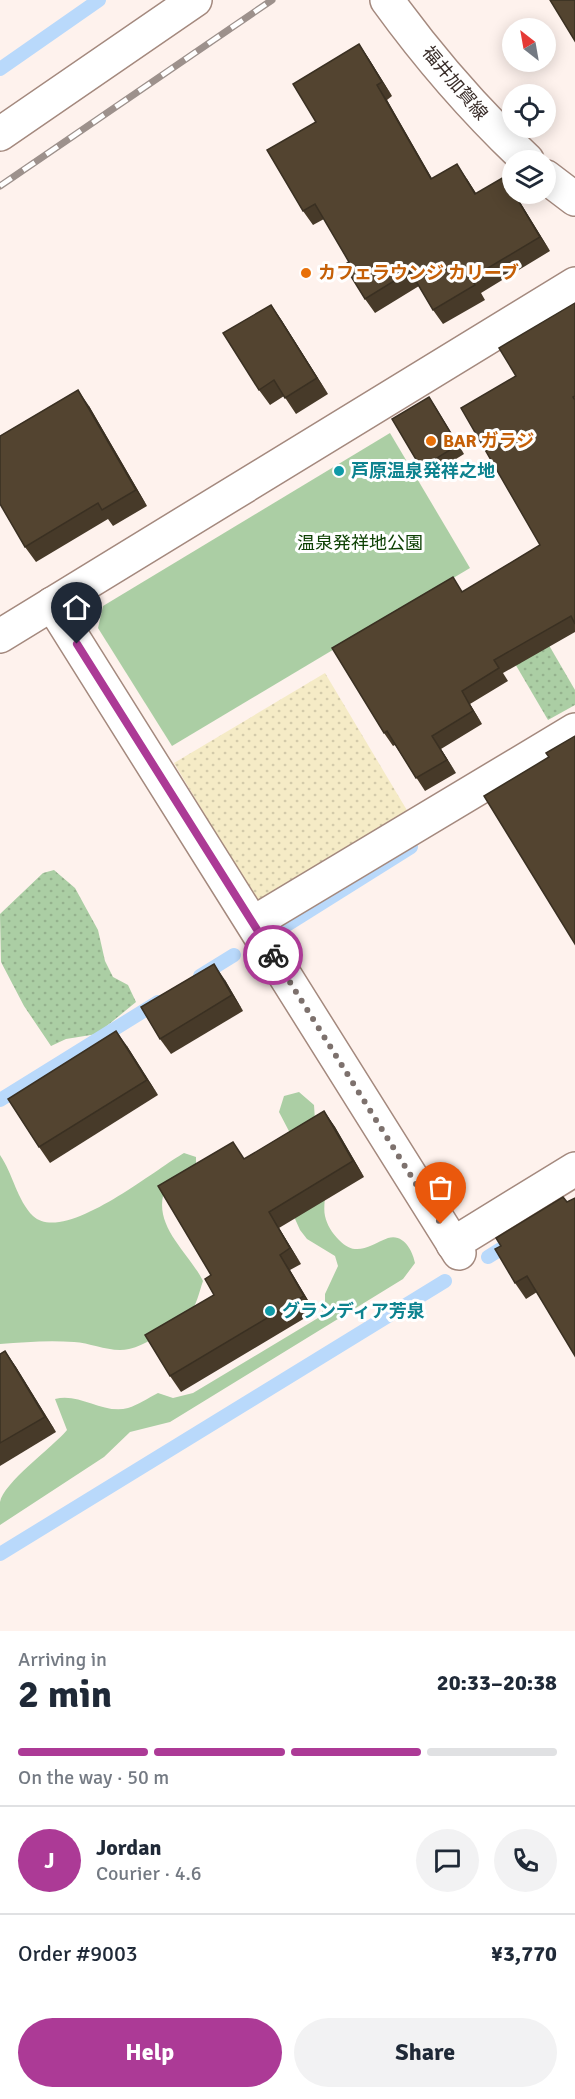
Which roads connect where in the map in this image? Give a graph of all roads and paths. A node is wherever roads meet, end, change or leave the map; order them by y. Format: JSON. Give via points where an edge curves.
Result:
{"nodes":[{"id":1,"x":195,"y":0,"type":"edge"},
{"id":2,"x":387,"y":0,"type":"edge"},
{"id":3,"x":0,"y":134,"type":"edge"},
{"id":4,"x":516,"y":150,"type":"edge"},
{"id":5,"x":556,"y":185,"type":"edge"},
{"id":6,"x":575,"y":200,"type":"edge"},
{"id":7,"x":575,"y":284,"type":"edge"},
{"id":8,"x":52,"y":604,"type":"junction"},
{"id":9,"x":0,"y":636,"type":"edge"},
{"id":10,"x":575,"y":729,"type":"edge"},
{"id":11,"x":253,"y":924,"type":"junction"},
{"id":12,"x":575,"y":1169,"type":"edge"}],
"edges":[{"from":1,"to":3,"type":"street"},
{"from":2,"to":4,"type":"street","name":"福井加賀線","via":[[459,89]]},
{"from":5,"to":6,"type":"street"},
{"from":7,"to":8,"type":"street"},
{"from":8,"to":9,"type":"street"},
{"from":8,"to":11,"type":"street"},
{"from":10,"to":11,"type":"street"},
{"from":11,"to":12,"type":"street","via":[[456,1248]]}]}
